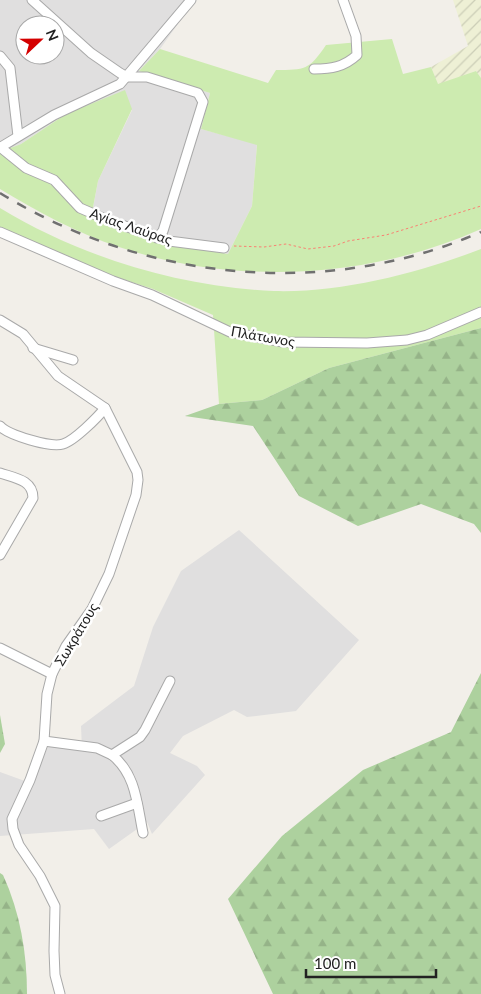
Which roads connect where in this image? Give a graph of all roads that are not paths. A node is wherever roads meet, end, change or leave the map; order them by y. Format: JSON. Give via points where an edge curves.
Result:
{"nodes":[{"id":1,"x":32,"y":0,"type":"edge"},
{"id":2,"x":343,"y":0,"type":"edge"},
{"id":3,"x":185,"y":2,"type":"edge"},
{"id":4,"x":0,"y":56,"type":"edge"},
{"id":5,"x":314,"y":69,"type":"dead end"},
{"id":6,"x":127,"y":77,"type":"junction"},
{"id":7,"x":18,"y":136,"type":"junction"},
{"id":8,"x":0,"y":147,"type":"edge"},
{"id":9,"x":0,"y":232,"type":"edge"},
{"id":10,"x":157,"y":238,"type":"junction"},
{"id":11,"x":224,"y":248,"type":"road end"},
{"id":12,"x":481,"y":312,"type":"edge"},
{"id":13,"x":0,"y":320,"type":"edge"},
{"id":14,"x":33,"y":348,"type":"junction"},
{"id":15,"x":73,"y":360,"type":"dead end"},
{"id":16,"x":105,"y":408,"type":"junction"},
{"id":17,"x":0,"y":426,"type":"edge"},
{"id":18,"x":0,"y":472,"type":"edge"},
{"id":19,"x":0,"y":555,"type":"edge"},
{"id":20,"x":0,"y":648,"type":"edge"},
{"id":21,"x":52,"y":674,"type":"junction"},
{"id":22,"x":170,"y":681,"type":"dead end"},
{"id":23,"x":44,"y":741,"type":"junction"},
{"id":24,"x":112,"y":755,"type":"junction"},
{"id":25,"x":137,"y":803,"type":"junction"},
{"id":26,"x":101,"y":816,"type":"dead end"},
{"id":27,"x":143,"y":833,"type":"dead end"},
{"id":28,"x":60,"y":994,"type":"edge"}],
"edges":[{"from":1,"to":6,"type":"street","via":[[97,58]]},
{"from":2,"to":5,"type":"street","via":[[356,36],[357,55],[338,66]]},
{"from":3,"to":6,"type":"street"},
{"from":4,"to":7,"type":"street","via":[[10,68]]},
{"from":6,"to":7,"type":"street","via":[[120,84]]},
{"from":6,"to":10,"type":"street","via":[[147,77],[198,93],[204,102],[163,231]]},
{"from":7,"to":8,"type":"street"},
{"from":8,"to":10,"type":"street","name":"Αγίας Λαύρας","via":[[26,168],[54,180],[80,208]]},
{"from":9,"to":12,"type":"street","name":"Πλάτωνος","via":[[113,281],[152,294],[230,332],[283,342],[407,340]]},
{"from":10,"to":11,"type":"street","name":"Αγίας Λαύρας"},
{"from":13,"to":14,"type":"street","name":"Σωκράτους","via":[[19,330]]},
{"from":14,"to":15,"type":"street"},
{"from":14,"to":16,"type":"street","name":"Σωκράτους","via":[[58,376]]},
{"from":16,"to":17,"type":"street","via":[[69,441],[60,445],[14,435]]},
{"from":16,"to":21,"type":"street","name":"Σωκράτους","via":[[136,472],[138,488],[104,586]]},
{"from":18,"to":19,"type":"street","via":[[29,484],[33,498]]},
{"from":20,"to":21,"type":"street"},
{"from":21,"to":23,"type":"street","name":"Σωκράτους"},
{"from":22,"to":24,"type":"street","via":[[140,737]]},
{"from":23,"to":24,"type":"street","via":[[80,744]]},
{"from":23,"to":28,"type":"street","name":"Σωκράτους","via":[[12,824],[19,845],[55,906],[55,975]]},
{"from":24,"to":25,"type":"street","via":[[131,777]]},
{"from":25,"to":26,"type":"street"},
{"from":25,"to":27,"type":"street"}]}
